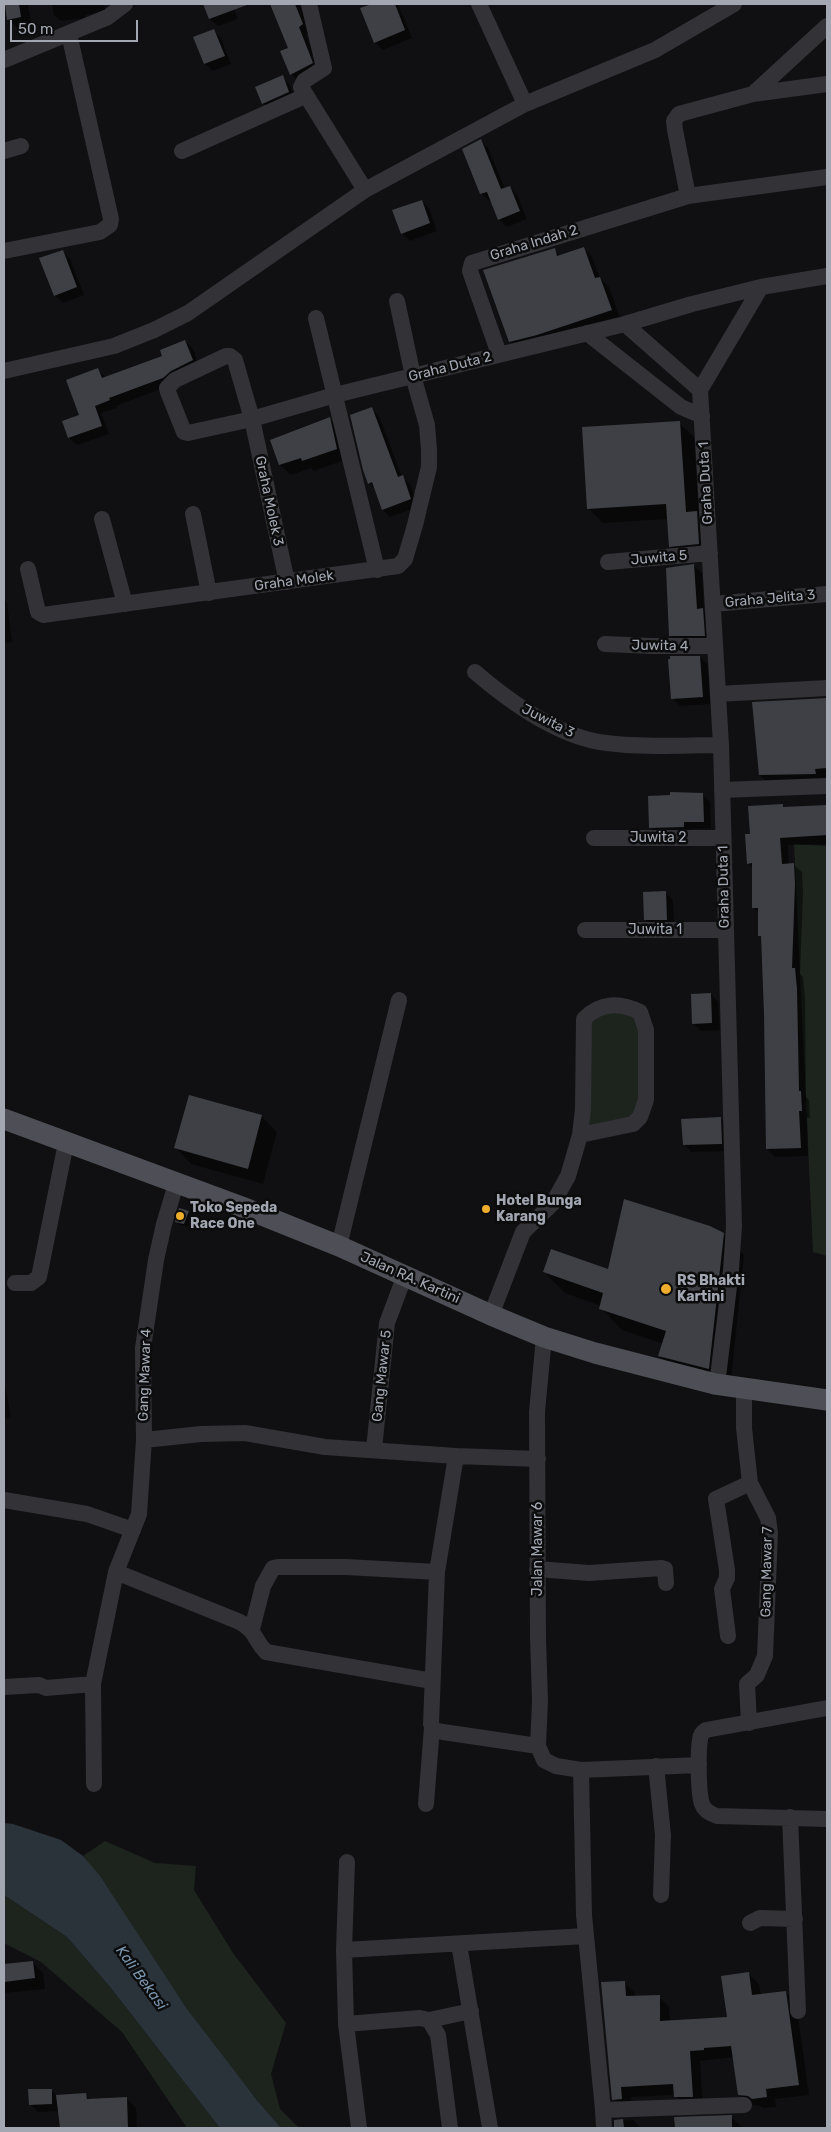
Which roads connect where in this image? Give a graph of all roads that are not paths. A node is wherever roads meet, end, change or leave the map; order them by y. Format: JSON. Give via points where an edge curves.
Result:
{"nodes":[{"id":1,"x":125,"y":4,"type":"edge"},
{"id":2,"x":308,"y":4,"type":"edge"},
{"id":3,"x":479,"y":4,"type":"edge"},
{"id":4,"x":724,"y":6,"type":"edge"},
{"id":5,"x":827,"y":26,"type":"edge"},
{"id":6,"x":69,"y":34,"type":"junction"},
{"id":7,"x":4,"y":60,"type":"edge"},
{"id":8,"x":827,"y":84,"type":"edge"},
{"id":9,"x":753,"y":94,"type":"junction"},
{"id":10,"x":305,"y":96,"type":"junction"},
{"id":11,"x":525,"y":104,"type":"junction"},
{"id":12,"x":21,"y":146,"type":"dead end"},
{"id":13,"x":4,"y":150,"type":"edge"},
{"id":14,"x":182,"y":151,"type":"dead end"},
{"id":15,"x":827,"y":177,"type":"edge"},
{"id":16,"x":365,"y":190,"type":"junction"},
{"id":17,"x":688,"y":196,"type":"junction"},
{"id":18,"x":4,"y":251,"type":"edge"},
{"id":19,"x":827,"y":276,"type":"edge"},
{"id":20,"x":761,"y":287,"type":"junction"},
{"id":21,"x":397,"y":301,"type":"dead end"},
{"id":22,"x":316,"y":318,"type":"dead end"},
{"id":23,"x":625,"y":324,"type":"junction"},
{"id":24,"x":587,"y":334,"type":"junction"},
{"id":25,"x":499,"y":354,"type":"junction"},
{"id":26,"x":226,"y":356,"type":"joint"},
{"id":27,"x":4,"y":371,"type":"edge"},
{"id":28,"x":413,"y":376,"type":"junction"},
{"id":29,"x":700,"y":390,"type":"junction"},
{"id":30,"x":335,"y":395,"type":"junction"},
{"id":31,"x":702,"y":416,"type":"junction"},
{"id":32,"x":252,"y":419,"type":"junction"},
{"id":33,"x":193,"y":514,"type":"dead end"},
{"id":34,"x":102,"y":520,"type":"dead end"},
{"id":35,"x":710,"y":553,"type":"junction"},
{"id":36,"x":608,"y":562,"type":"dead end"},
{"id":37,"x":28,"y":568,"type":"dead end"},
{"id":38,"x":377,"y":570,"type":"junction"},
{"id":39,"x":287,"y":582,"type":"junction"},
{"id":40,"x":208,"y":593,"type":"junction"},
{"id":41,"x":827,"y":594,"type":"edge"},
{"id":42,"x":125,"y":604,"type":"junction"},
{"id":43,"x":713,"y":604,"type":"junction"},
{"id":44,"x":605,"y":644,"type":"dead end"},
{"id":45,"x":715,"y":646,"type":"junction"},
{"id":46,"x":474,"y":672,"type":"dead end"},
{"id":47,"x":827,"y":688,"type":"edge"},
{"id":48,"x":718,"y":694,"type":"junction"},
{"id":49,"x":721,"y":745,"type":"junction"},
{"id":50,"x":827,"y":786,"type":"edge"},
{"id":51,"x":722,"y":790,"type":"junction"},
{"id":52,"x":594,"y":838,"type":"dead end"},
{"id":53,"x":723,"y":838,"type":"junction"},
{"id":54,"x":585,"y":930,"type":"dead end"},
{"id":55,"x":726,"y":930,"type":"junction"},
{"id":56,"x":399,"y":1000,"type":"dead end"},
{"id":57,"x":4,"y":1119,"type":"edge"},
{"id":58,"x":580,"y":1135,"type":"junction"},
{"id":59,"x":66,"y":1143,"type":"junction"},
{"id":60,"x":175,"y":1187,"type":"junction"},
{"id":61,"x":339,"y":1246,"type":"junction"},
{"id":62,"x":405,"y":1276,"type":"junction"},
{"id":63,"x":15,"y":1283,"type":"dead end"},
{"id":64,"x":491,"y":1315,"type":"junction"},
{"id":65,"x":544,"y":1337,"type":"junction"},
{"id":66,"x":717,"y":1385,"type":"junction"},
{"id":67,"x":744,"y":1389,"type":"junction"},
{"id":68,"x":827,"y":1400,"type":"edge"},
{"id":69,"x":144,"y":1440,"type":"junction"},
{"id":70,"x":374,"y":1449,"type":"junction"},
{"id":71,"x":456,"y":1456,"type":"junction"},
{"id":72,"x":538,"y":1459,"type":"junction"},
{"id":73,"x":750,"y":1482,"type":"junction"},
{"id":74,"x":4,"y":1500,"type":"edge"},
{"id":75,"x":133,"y":1530,"type":"junction"},
{"id":76,"x":537,"y":1569,"type":"junction"},
{"id":77,"x":116,"y":1572,"type":"junction"},
{"id":78,"x":437,"y":1572,"type":"junction"},
{"id":79,"x":666,"y":1583,"type":"dead end"},
{"id":80,"x":252,"y":1629,"type":"junction"},
{"id":81,"x":728,"y":1636,"type":"dead end"},
{"id":82,"x":432,"y":1680,"type":"junction"},
{"id":83,"x":93,"y":1684,"type":"junction"},
{"id":84,"x":4,"y":1687,"type":"edge"},
{"id":85,"x":827,"y":1708,"type":"edge"},
{"id":86,"x":749,"y":1723,"type":"junction"},
{"id":87,"x":432,"y":1727,"type":"junction"},
{"id":88,"x":541,"y":1753,"type":"junction"},
{"id":89,"x":700,"y":1765,"type":"junction"},
{"id":90,"x":656,"y":1766,"type":"junction"},
{"id":91,"x":581,"y":1770,"type":"junction"},
{"id":92,"x":94,"y":1784,"type":"dead end"},
{"id":93,"x":426,"y":1804,"type":"dead end"},
{"id":94,"x":790,"y":1818,"type":"junction"},
{"id":95,"x":827,"y":1819,"type":"edge"},
{"id":96,"x":347,"y":1862,"type":"dead end"},
{"id":97,"x":661,"y":1895,"type":"dead end"},
{"id":98,"x":794,"y":1919,"type":"junction"},
{"id":99,"x":750,"y":1923,"type":"dead end"},
{"id":100,"x":586,"y":1936,"type":"junction"},
{"id":101,"x":459,"y":1944,"type":"junction"},
{"id":102,"x":344,"y":1950,"type":"junction"},
{"id":103,"x":471,"y":2011,"type":"junction"},
{"id":104,"x":798,"y":2011,"type":"dead end"},
{"id":105,"x":430,"y":2020,"type":"junction"},
{"id":106,"x":346,"y":2024,"type":"junction"},
{"id":107,"x":744,"y":2105,"type":"dead end"},
{"id":108,"x":602,"y":2110,"type":"junction"},
{"id":109,"x":359,"y":2128,"type":"edge"},
{"id":110,"x":450,"y":2128,"type":"edge"},
{"id":111,"x":490,"y":2128,"type":"edge"},
{"id":112,"x":604,"y":2128,"type":"edge"}],
"edges":[{"from":1,"to":6,"type":"street","via":[[108,17]]},
{"from":2,"to":10,"type":"street","via":[[324,68],[304,81],[301,88]]},
{"from":3,"to":11,"type":"street"},
{"from":4,"to":11,"type":"street","via":[[655,50]]},
{"from":5,"to":9,"type":"street"},
{"from":6,"to":7,"type":"street"},
{"from":6,"to":18,"type":"street","via":[[110,225],[100,232]]},
{"from":8,"to":9,"type":"street"},
{"from":9,"to":17,"type":"street","via":[[679,114],[674,121]]},
{"from":10,"to":14,"type":"street"},
{"from":10,"to":16,"type":"street"},
{"from":11,"to":16,"type":"street"},
{"from":12,"to":13,"type":"street"},
{"from":15,"to":17,"type":"street","name":"Graha Indah 2"},
{"from":16,"to":27,"type":"street","via":[[188,312],[154,330],[114,346]]},
{"from":17,"to":25,"type":"street","name":"Graha Indah 2","via":[[472,263],[470,272]]},
{"from":19,"to":20,"type":"street","name":"Graha Duta 2"},
{"from":20,"to":23,"type":"street","name":"Graha Duta 2"},
{"from":20,"to":29,"type":"street"},
{"from":21,"to":28,"type":"street","name":"Graha Molek"},
{"from":22,"to":30,"type":"street"},
{"from":23,"to":24,"type":"street","name":"Graha Duta 2"},
{"from":23,"to":29,"type":"street"},
{"from":24,"to":25,"type":"street","name":"Graha Duta 2"},
{"from":24,"to":31,"type":"street","via":[[681,407]]},
{"from":25,"to":28,"type":"street","name":"Graha Duta 2"},
{"from":26,"to":32,"type":"street","name":"Graha Molek 3","via":[[235,360]]},
{"from":26,"to":32,"type":"street","name":"Graha Duta 2","via":[[170,383],[167,388],[184,432],[188,434]]},
{"from":28,"to":30,"type":"street","name":"Graha Duta 2"},
{"from":28,"to":38,"type":"street","name":"Graha Molek","via":[[427,425],[429,467],[405,559],[398,566]]},
{"from":29,"to":31,"type":"street","name":"Graha Duta 1"},
{"from":30,"to":32,"type":"street","name":"Graha Duta 2"},
{"from":30,"to":38,"type":"street"},
{"from":31,"to":35,"type":"street","name":"Graha Duta 1"},
{"from":32,"to":39,"type":"street","name":"Graha Molek 3"},
{"from":33,"to":40,"type":"street"},
{"from":34,"to":42,"type":"street"},
{"from":35,"to":36,"type":"street","name":"Juwita 5"},
{"from":35,"to":43,"type":"street","name":"Graha Duta 1"},
{"from":37,"to":42,"type":"street","name":"Graha Molek","via":[[38,612],[43,615]]},
{"from":38,"to":39,"type":"street","name":"Graha Molek"},
{"from":39,"to":40,"type":"street","name":"Graha Molek"},
{"from":40,"to":42,"type":"street","name":"Graha Molek"},
{"from":41,"to":43,"type":"street","name":"Graha Jelita 3"},
{"from":43,"to":45,"type":"street","name":"Graha Duta 1"},
{"from":44,"to":45,"type":"street","name":"Juwita 4"},
{"from":45,"to":48,"type":"street","name":"Graha Duta 1"},
{"from":46,"to":49,"type":"street","name":"Juwita 3","via":[[521,708],[573,735],[606,743]]},
{"from":47,"to":48,"type":"street"},
{"from":48,"to":49,"type":"street","name":"Graha Duta 1"},
{"from":49,"to":51,"type":"street","name":"Graha Duta 1"},
{"from":50,"to":51,"type":"street"},
{"from":51,"to":53,"type":"street","name":"Graha Duta 1"},
{"from":52,"to":53,"type":"street","name":"Juwita 2"},
{"from":53,"to":55,"type":"street","name":"Graha Duta 1"},
{"from":54,"to":55,"type":"street","name":"Juwita 1"},
{"from":55,"to":66,"type":"street","name":"Graha Duta 1","via":[[734,1226]]},
{"from":56,"to":61,"type":"street"},
{"from":57,"to":59,"type":"main road","name":"Jalan RA. Kartini"},
{"from":58,"to":58,"type":"street","via":[[632,1124],[640,1117],[646,1100],[646,1030],[640,1012],[627,1005],[593,1009],[584,1019]]},
{"from":58,"to":64,"type":"street","via":[[568,1176],[553,1204],[523,1232]]},
{"from":59,"to":60,"type":"main road","name":"Jalan RA. Kartini"},
{"from":59,"to":63,"type":"street","via":[[39,1278],[31,1283]]},
{"from":60,"to":61,"type":"main road","name":"Jalan RA. Kartini","via":[[242,1207]]},
{"from":60,"to":69,"type":"street","name":"Gang Mawar 4","via":[[156,1260],[143,1348]]},
{"from":61,"to":62,"type":"main road","name":"Jalan RA. Kartini"},
{"from":62,"to":64,"type":"main road","name":"Jalan RA. Kartini"},
{"from":62,"to":70,"type":"street","name":"Gang Mawar 5","via":[[388,1323]]},
{"from":64,"to":65,"type":"main road","name":"Jalan RA. Kartini"},
{"from":65,"to":66,"type":"main road","name":"Jalan RA. Kartini"},
{"from":65,"to":72,"type":"street","name":"Jalan Mawar 6","via":[[537,1412]]},
{"from":66,"to":67,"type":"main road","name":"Jalan RA. Kartini"},
{"from":67,"to":68,"type":"main road","name":"Jalan RA. Kartini"},
{"from":67,"to":73,"type":"street","name":"Gang Mawar 7","via":[[744,1428]]},
{"from":69,"to":70,"type":"street","via":[[245,1433],[316,1445]]},
{"from":69,"to":75,"type":"street","name":"Gang Mawar 4","via":[[138,1514]]},
{"from":70,"to":71,"type":"street"},
{"from":71,"to":72,"type":"street"},
{"from":71,"to":78,"type":"street"},
{"from":72,"to":76,"type":"street","name":"Jalan Mawar 6"},
{"from":73,"to":81,"type":"street","via":[[716,1499],[727,1570],[722,1589]]},
{"from":73,"to":86,"type":"street","name":"Gang Mawar 7","via":[[768,1518],[770,1533],[765,1656],[757,1676],[746,1684]]},
{"from":74,"to":75,"type":"street","via":[[87,1514]]},
{"from":75,"to":77,"type":"street","name":"Gang Mawar 4"},
{"from":76,"to":79,"type":"street","via":[[589,1573],[662,1568]]},
{"from":76,"to":88,"type":"street","name":"Jalan Mawar 6"},
{"from":77,"to":80,"type":"street"},
{"from":77,"to":83,"type":"street","name":"Gang Mawar 4"},
{"from":78,"to":80,"type":"street","via":[[346,1567],[273,1568],[263,1586]]},
{"from":78,"to":82,"type":"street"},
{"from":80,"to":82,"type":"street","via":[[266,1652]]},
{"from":82,"to":87,"type":"street"},
{"from":83,"to":84,"type":"street"},
{"from":83,"to":92,"type":"street","name":"Gang Mawar 4"},
{"from":85,"to":86,"type":"street"},
{"from":86,"to":89,"type":"street","via":[[701,1734]]},
{"from":87,"to":88,"type":"street"},
{"from":87,"to":93,"type":"street"},
{"from":88,"to":91,"type":"street","via":[[556,1766]]},
{"from":89,"to":90,"type":"street"},
{"from":89,"to":94,"type":"street","via":[[702,1805],[711,1814]]},
{"from":90,"to":91,"type":"street"},
{"from":90,"to":97,"type":"street","via":[[663,1835]]},
{"from":91,"to":100,"type":"street"},
{"from":94,"to":95,"type":"street"},
{"from":94,"to":98,"type":"street"},
{"from":96,"to":102,"type":"street"},
{"from":98,"to":99,"type":"street","via":[[760,1918]]},
{"from":98,"to":104,"type":"street"},
{"from":100,"to":101,"type":"street"},
{"from":100,"to":108,"type":"street"},
{"from":101,"to":102,"type":"street"},
{"from":101,"to":103,"type":"street"},
{"from":102,"to":106,"type":"street"},
{"from":103,"to":105,"type":"street"},
{"from":103,"to":111,"type":"street"},
{"from":105,"to":106,"type":"street"},
{"from":105,"to":110,"type":"street","via":[[438,2035]]},
{"from":106,"to":109,"type":"street"},
{"from":107,"to":108,"type":"street"},
{"from":108,"to":112,"type":"street"}]}
